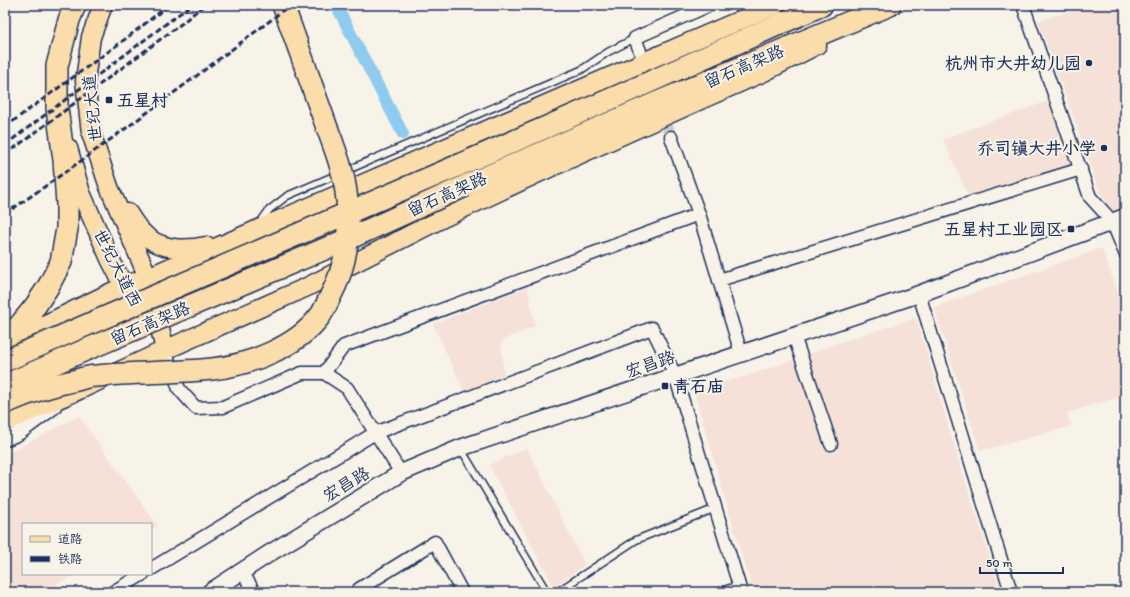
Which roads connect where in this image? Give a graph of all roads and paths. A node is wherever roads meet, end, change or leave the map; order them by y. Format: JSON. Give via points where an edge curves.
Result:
{"nodes":[{"id":1,"x":64,"y":5,"type":"edge"},
{"id":2,"x":75,"y":5,"type":"edge"},
{"id":3,"x":103,"y":5,"type":"edge"},
{"id":4,"x":283,"y":5,"type":"edge"},
{"id":5,"x":710,"y":5,"type":"edge"},
{"id":6,"x":774,"y":5,"type":"edge"},
{"id":7,"x":822,"y":5,"type":"edge"},
{"id":8,"x":890,"y":5,"type":"edge"},
{"id":9,"x":894,"y":5,"type":"edge"},
{"id":10,"x":1023,"y":5,"type":"edge"},
{"id":11,"x":635,"y":38,"type":"junction"},
{"id":12,"x":640,"y":51,"type":"tunnel mouth"},
{"id":13,"x":57,"y":66,"type":"junction"},
{"id":14,"x":57,"y":108,"type":"junction"},
{"id":15,"x":672,"y":137,"type":"tunnel mouth"},
{"id":16,"x":1080,"y":169,"type":"junction"},
{"id":17,"x":109,"y":187,"type":"junction"},
{"id":18,"x":699,"y":214,"type":"junction"},
{"id":19,"x":1119,"y":219,"type":"edge"},
{"id":20,"x":246,"y":234,"type":"junction"},
{"id":21,"x":1125,"y":253,"type":"edge"},
{"id":22,"x":148,"y":277,"type":"junction"},
{"id":23,"x":719,"y":280,"type":"junction"},
{"id":24,"x":124,"y":286,"type":"junction"},
{"id":25,"x":919,"y":294,"type":"junction"},
{"id":26,"x":5,"y":336,"type":"edge"},
{"id":27,"x":794,"y":336,"type":"junction"},
{"id":28,"x":5,"y":344,"type":"edge"},
{"id":29,"x":165,"y":350,"type":"junction"},
{"id":30,"x":741,"y":354,"type":"junction"},
{"id":31,"x":5,"y":361,"type":"edge"},
{"id":32,"x":324,"y":373,"type":"junction"},
{"id":33,"x":675,"y":376,"type":"junction"},
{"id":34,"x":5,"y":385,"type":"edge"},
{"id":35,"x":67,"y":395,"type":"junction"},
{"id":36,"x":5,"y":403,"type":"edge"},
{"id":37,"x":5,"y":422,"type":"edge"},
{"id":38,"x":375,"y":433,"type":"junction"},
{"id":39,"x":5,"y":438,"type":"edge"},
{"id":40,"x":831,"y":444,"type":"dead end"},
{"id":41,"x":460,"y":448,"type":"junction"},
{"id":42,"x":401,"y":473,"type":"junction"},
{"id":43,"x":716,"y":508,"type":"junction"},
{"id":44,"x":152,"y":568,"type":"edge"},
{"id":45,"x":242,"y":571,"type":"junction"},
{"id":46,"x":141,"y":575,"type":"edge"},
{"id":47,"x":740,"y":588,"type":"edge"},
{"id":48,"x":357,"y":591,"type":"edge"},
{"id":49,"x":113,"y":592,"type":"edge"},
{"id":50,"x":210,"y":592,"type":"edge"},
{"id":51,"x":254,"y":592,"type":"edge"},
{"id":52,"x":462,"y":592,"type":"edge"},
{"id":53,"x":547,"y":592,"type":"edge"},
{"id":54,"x":557,"y":592,"type":"edge"},
{"id":55,"x":718,"y":592,"type":"edge"},
{"id":56,"x":1011,"y":592,"type":"edge"}],
"edges":[{"from":1,"to":13,"type":"street","via":[[60,15]]},
{"from":2,"to":13,"type":"highway"},
{"from":3,"to":17,"type":"main road","name":"世纪大道","via":[[91,37],[85,81],[91,133]]},
{"from":4,"to":36,"type":"highway","bridge":true,"via":[[334,147],[344,179],[347,200],[347,250],[339,279],[321,315],[308,330],[291,342],[244,364],[213,369],[96,376],[59,383]]},
{"from":5,"to":11,"type":"street"},
{"from":6,"to":20,"type":"main road"},
{"from":7,"to":31,"type":"highway","name":"留石高架路","bridge":true},
{"from":8,"to":34,"type":"highway","name":"留石高架路","bridge":true,"via":[[656,103],[346,240]]},
{"from":9,"to":29,"type":"main road","via":[[764,72],[536,174],[307,287]]},
{"from":10,"to":16,"type":"street"},
{"from":11,"to":12,"type":"street"},
{"from":11,"to":20,"type":"lane","via":[[581,70],[287,196]]},
{"from":13,"to":14,"type":"highway"},
{"from":14,"to":24,"type":"main road","name":"世纪大道西","via":[[81,193]]},
{"from":14,"to":26,"type":"highway","via":[[67,204],[67,229],[61,262],[36,305],[19,326]]},
{"from":15,"to":18,"type":"street"},
{"from":16,"to":19,"type":"street","via":[[1090,197]]},
{"from":16,"to":23,"type":"street"},
{"from":17,"to":20,"type":"main road","via":[[142,232],[154,241],[173,248],[195,248]]},
{"from":17,"to":22,"type":"main road","name":"世纪大道西"},
{"from":18,"to":23,"type":"street"},
{"from":18,"to":32,"type":"street","via":[[344,346]]},
{"from":19,"to":21,"type":"street"},
{"from":19,"to":25,"type":"street","name":"宏昌路"},
{"from":20,"to":22,"type":"main road"},
{"from":22,"to":24,"type":"main road"},
{"from":22,"to":29,"type":"main road","name":"世纪大道西"},
{"from":23,"to":30,"type":"street"},
{"from":24,"to":28,"type":"main road"},
{"from":24,"to":29,"type":"main road","name":"世纪大道西"},
{"from":25,"to":27,"type":"street","name":"宏昌路"},
{"from":25,"to":56,"type":"street"},
{"from":27,"to":30,"type":"street","name":"宏昌路"},
{"from":27,"to":40,"type":"street"},
{"from":29,"to":32,"type":"street","via":[[179,389],[196,408],[222,407],[302,373]]},
{"from":29,"to":35,"type":"main road"},
{"from":30,"to":33,"type":"street","name":"宏昌路"},
{"from":32,"to":38,"type":"street","via":[[347,388]]},
{"from":33,"to":38,"type":"street","via":[[652,328]]},
{"from":33,"to":41,"type":"street","name":"宏昌路"},
{"from":33,"to":43,"type":"street"},
{"from":35,"to":37,"type":"main road"},
{"from":35,"to":39,"type":"street","via":[[18,432]]},
{"from":38,"to":42,"type":"street"},
{"from":38,"to":44,"type":"street"},
{"from":41,"to":42,"type":"street","name":"宏昌路"},
{"from":41,"to":53,"type":"lane"},
{"from":42,"to":45,"type":"street","name":"宏昌路"},
{"from":43,"to":47,"type":"street"},
{"from":43,"to":54,"type":"lane","via":[[636,540]]},
{"from":45,"to":50,"type":"street","name":"宏昌路"},
{"from":45,"to":51,"type":"street"},
{"from":46,"to":49,"type":"street"},
{"from":47,"to":55,"type":"lane"},
{"from":48,"to":52,"type":"street","via":[[435,542]]}]}
